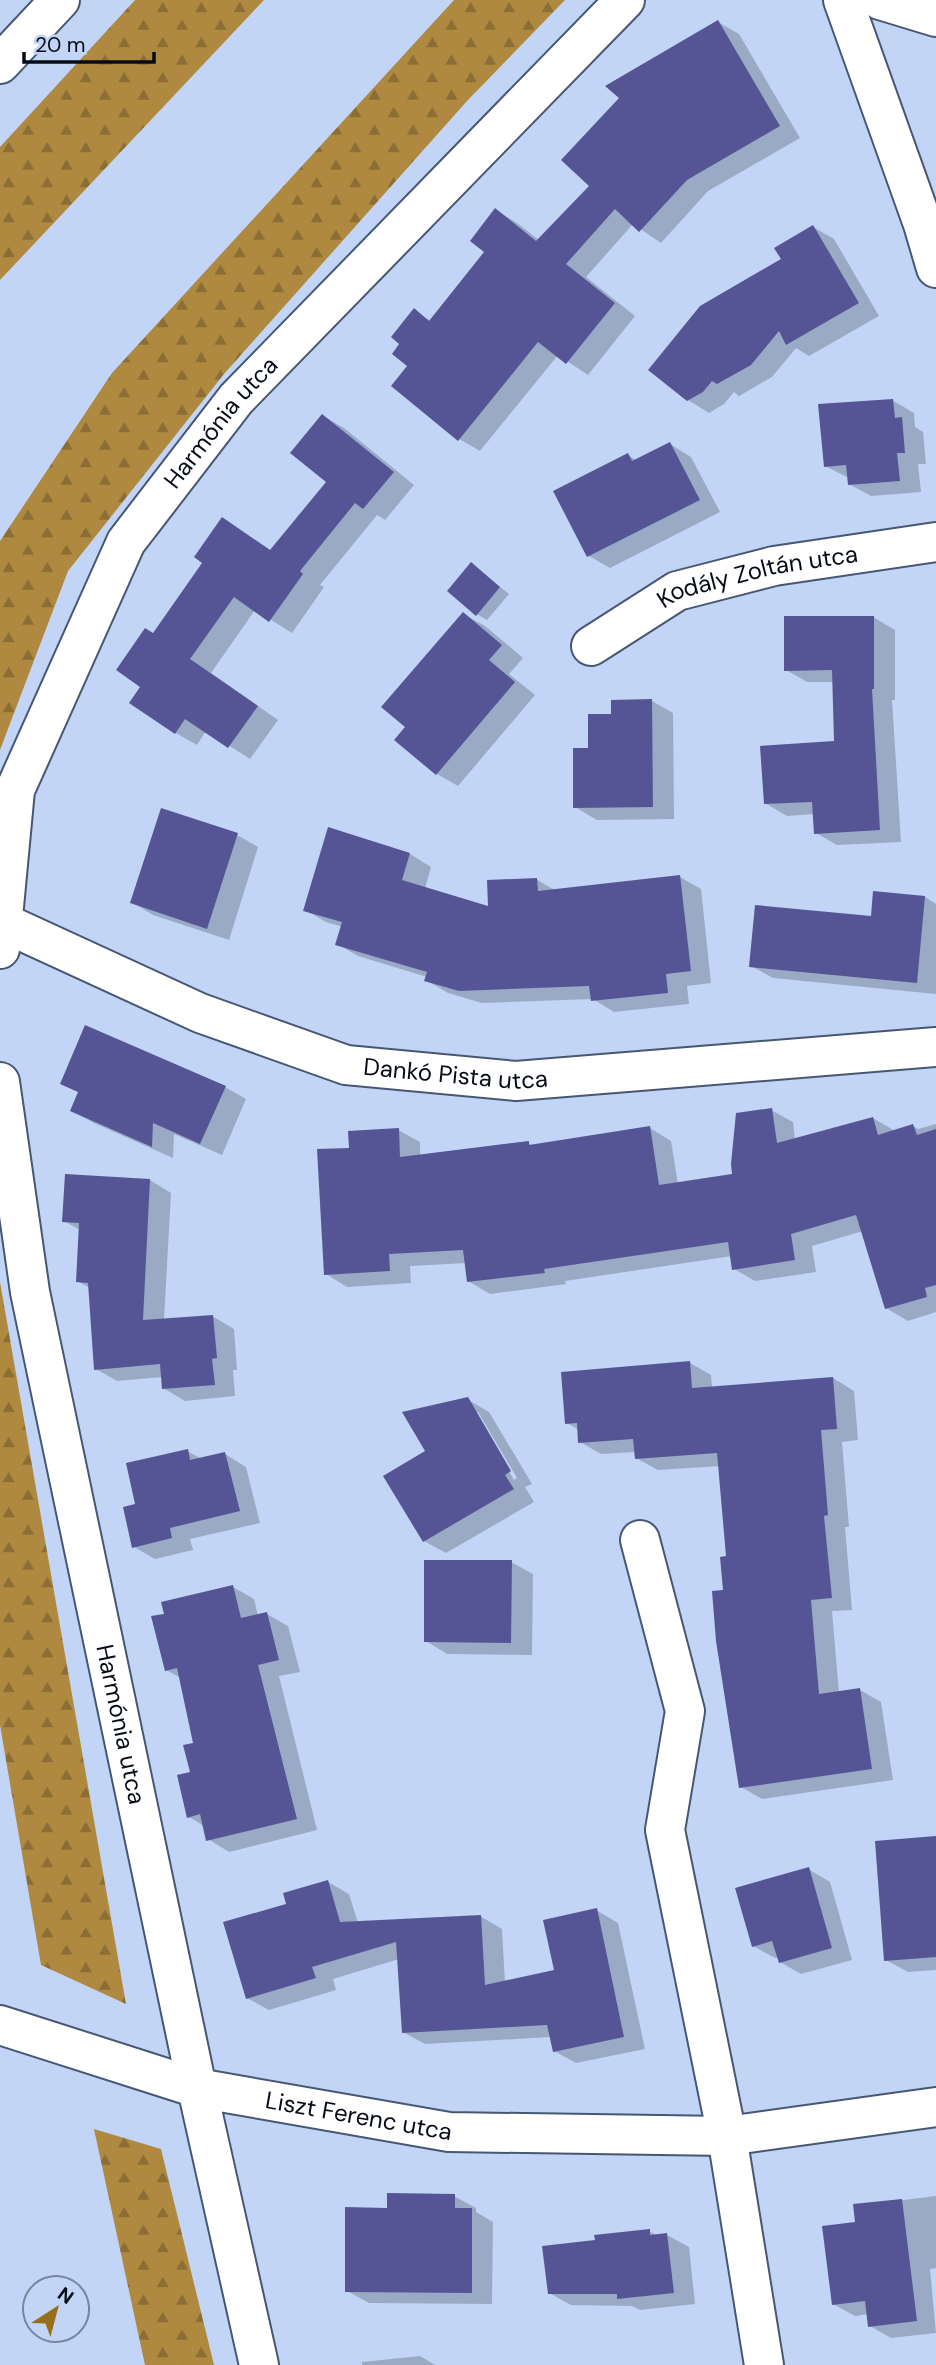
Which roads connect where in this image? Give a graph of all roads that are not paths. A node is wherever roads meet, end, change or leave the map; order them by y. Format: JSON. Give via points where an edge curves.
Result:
{"nodes":[{"id":1,"x":60,"y":0,"type":"edge"},
{"id":2,"x":625,"y":0,"type":"edge"},
{"id":3,"x":843,"y":0,"type":"edge"},
{"id":4,"x":880,"y":0,"type":"edge"},
{"id":5,"x":936,"y":17,"type":"edge"},
{"id":6,"x":0,"y":64,"type":"edge"},
{"id":7,"x":936,"y":268,"type":"edge"},
{"id":8,"x":936,"y":542,"type":"edge"},
{"id":9,"x":591,"y":646,"type":"dead end"},
{"id":10,"x":1,"y":935,"type":"edge"},
{"id":11,"x":936,"y":1048,"type":"edge"},
{"id":12,"x":0,"y":1082,"type":"edge"},
{"id":13,"x":640,"y":1540,"type":"dead end"},
{"id":14,"x":0,"y":2025,"type":"edge"},
{"id":15,"x":197,"y":2088,"type":"junction"},
{"id":16,"x":936,"y":2107,"type":"edge"},
{"id":17,"x":727,"y":2136,"type":"junction"},
{"id":18,"x":259,"y":2365,"type":"edge"},
{"id":19,"x":764,"y":2365,"type":"edge"}],
"edges":[{"from":1,"to":6,"type":"street"},
{"from":2,"to":10,"type":"street","name":"Harmónia utca","via":[[236,399],[126,542],[15,790]]},
{"from":3,"to":7,"type":"street"},
{"from":4,"to":5,"type":"street"},
{"from":8,"to":9,"type":"street","name":"Kodály Zoltán utca","via":[[774,566],[677,591]]},
{"from":10,"to":11,"type":"street","name":"Dankó Pista utca","via":[[346,1065],[516,1081]]},
{"from":12,"to":15,"type":"street","name":"Harmónia utca","via":[[30,1292]]},
{"from":13,"to":17,"type":"street","via":[[685,1711],[665,1830]]},
{"from":14,"to":15,"type":"street","name":"Liszt Ferenc utca"},
{"from":15,"to":17,"type":"street","name":"Liszt Ferenc utca","via":[[449,2132]]},
{"from":15,"to":18,"type":"street","name":"Harmónia utca"},
{"from":16,"to":17,"type":"street","name":"Liszt Ferenc utca"},
{"from":17,"to":19,"type":"street"}]}
